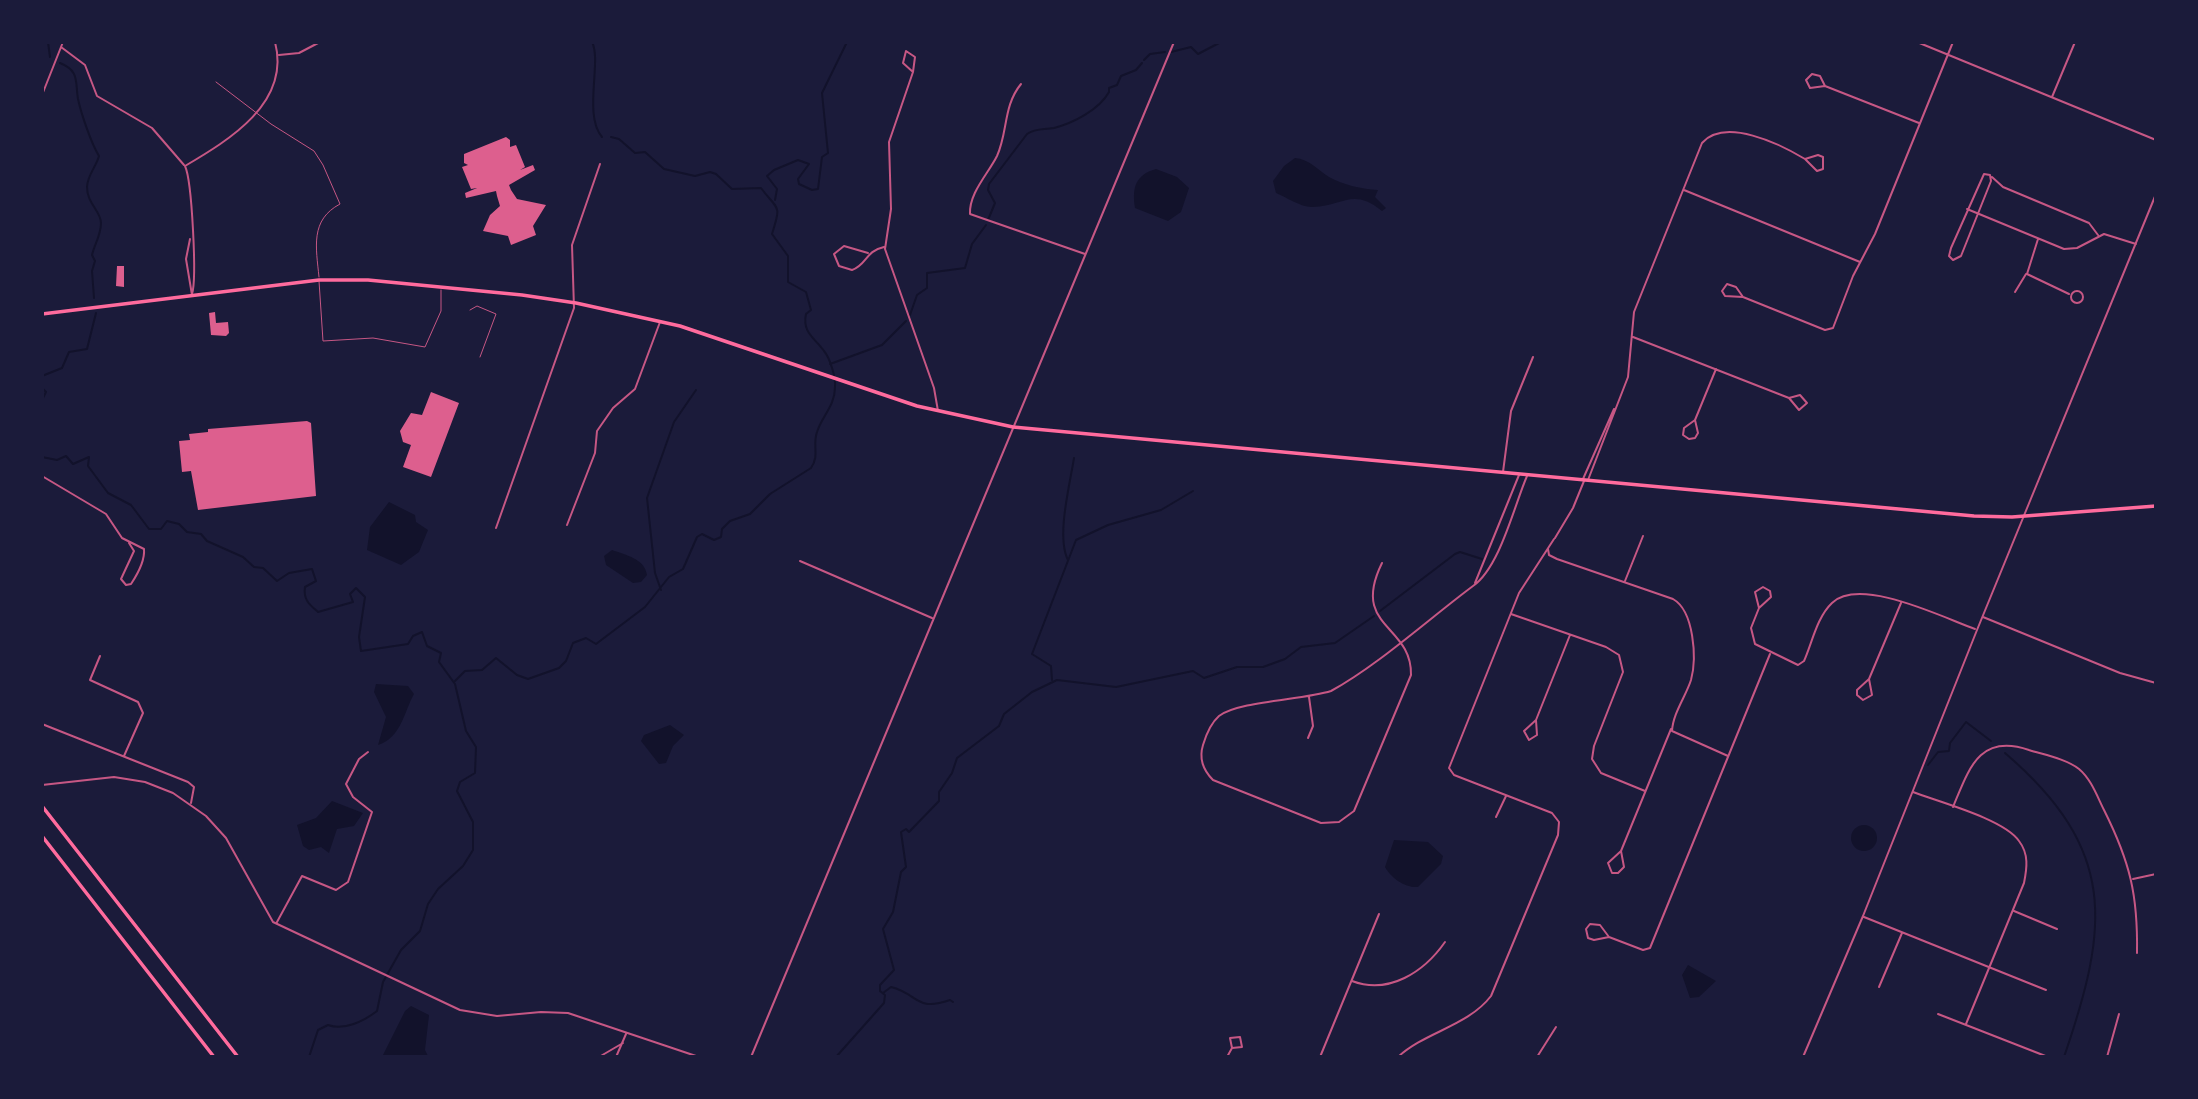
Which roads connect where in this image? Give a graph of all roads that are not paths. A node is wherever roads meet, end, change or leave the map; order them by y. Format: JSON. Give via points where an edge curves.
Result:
{"nodes":[{"id":1,"x":63,"y":42,"type":"edge"},
{"id":2,"x":275,"y":42,"type":"edge"},
{"id":3,"x":320,"y":42,"type":"edge"},
{"id":4,"x":1174,"y":42,"type":"edge"},
{"id":5,"x":1917,"y":42,"type":"edge"},
{"id":6,"x":1953,"y":42,"type":"edge"},
{"id":7,"x":2075,"y":42,"type":"edge"},
{"id":8,"x":61,"y":47,"type":"junction"},
{"id":9,"x":278,"y":55,"type":"junction"},
{"id":10,"x":1947,"y":55,"type":"junction"},
{"id":11,"x":914,"y":72,"type":"junction"},
{"id":12,"x":42,"y":80,"type":"edge"},
{"id":13,"x":46,"y":82,"type":"junction"},
{"id":14,"x":216,"y":82,"type":"dead end"},
{"id":15,"x":1021,"y":84,"type":"dead end"},
{"id":16,"x":1825,"y":86,"type":"junction"},
{"id":17,"x":42,"y":95,"type":"edge"},
{"id":18,"x":2052,"y":98,"type":"junction"},
{"id":19,"x":256,"y":114,"type":"junction"},
{"id":20,"x":1920,"y":124,"type":"junction"},
{"id":21,"x":2156,"y":140,"type":"edge"},
{"id":22,"x":1805,"y":159,"type":"junction"},
{"id":23,"x":600,"y":164,"type":"dead end"},
{"id":24,"x":185,"y":166,"type":"junction"},
{"id":25,"x":1991,"y":177,"type":"junction"},
{"id":26,"x":1683,"y":190,"type":"junction"},
{"id":27,"x":2156,"y":194,"type":"edge"},
{"id":28,"x":1967,"y":209,"type":"junction"},
{"id":29,"x":1978,"y":213,"type":"junction"},
{"id":30,"x":191,"y":234,"type":"junction"},
{"id":31,"x":2098,"y":235,"type":"junction"},
{"id":32,"x":2038,"y":239,"type":"junction"},
{"id":33,"x":2137,"y":245,"type":"junction"},
{"id":34,"x":884,"y":247,"type":"junction"},
{"id":35,"x":868,"y":253,"type":"junction"},
{"id":36,"x":1085,"y":254,"type":"junction"},
{"id":37,"x":1861,"y":262,"type":"junction"},
{"id":38,"x":2027,"y":274,"type":"junction"},
{"id":39,"x":319,"y":280,"type":"junction"},
{"id":40,"x":441,"y":288,"type":"junction"},
{"id":41,"x":2015,"y":292,"type":"dead end"},
{"id":42,"x":2069,"y":294,"type":"dead end"},
{"id":43,"x":192,"y":295,"type":"junction"},
{"id":44,"x":1744,"y":297,"type":"junction"},
{"id":45,"x":576,"y":303,"type":"junction"},
{"id":46,"x":470,"y":310,"type":"dead end"},
{"id":47,"x":42,"y":314,"type":"edge"},
{"id":48,"x":660,"y":321,"type":"junction"},
{"id":49,"x":1632,"y":337,"type":"junction"},
{"id":50,"x":480,"y":357,"type":"dead end"},
{"id":51,"x":1533,"y":357,"type":"dead end"},
{"id":52,"x":1717,"y":368,"type":"junction"},
{"id":53,"x":1789,"y":398,"type":"junction"},
{"id":54,"x":1617,"y":405,"type":"junction"},
{"id":55,"x":938,"y":412,"type":"junction"},
{"id":56,"x":1695,"y":421,"type":"junction"},
{"id":57,"x":1013,"y":427,"type":"junction"},
{"id":58,"x":1503,"y":473,"type":"junction"},
{"id":59,"x":1519,"y":474,"type":"junction"},
{"id":60,"x":1528,"y":475,"type":"junction"},
{"id":61,"x":42,"y":476,"type":"edge"},
{"id":62,"x":1585,"y":480,"type":"junction"},
{"id":63,"x":2156,"y":506,"type":"edge"},
{"id":64,"x":2025,"y":515,"type":"junction"},
{"id":65,"x":567,"y":525,"type":"dead end"},
{"id":66,"x":496,"y":528,"type":"dead end"},
{"id":67,"x":1643,"y":536,"type":"dead end"},
{"id":68,"x":1555,"y":539,"type":"junction"},
{"id":69,"x":130,"y":543,"type":"junction"},
{"id":70,"x":800,"y":561,"type":"dead end"},
{"id":71,"x":1382,"y":563,"type":"dead end"},
{"id":72,"x":1624,"y":582,"type":"junction"},
{"id":73,"x":1473,"y":586,"type":"junction"},
{"id":74,"x":1901,"y":602,"type":"junction"},
{"id":75,"x":1759,"y":608,"type":"junction"},
{"id":76,"x":1510,"y":614,"type":"junction"},
{"id":77,"x":1982,"y":617,"type":"junction"},
{"id":78,"x":933,"y":618,"type":"junction"},
{"id":79,"x":1977,"y":630,"type":"junction"},
{"id":80,"x":1571,"y":634,"type":"junction"},
{"id":81,"x":1398,"y":642,"type":"junction"},
{"id":82,"x":1770,"y":654,"type":"junction"},
{"id":83,"x":100,"y":656,"type":"dead end"},
{"id":84,"x":1869,"y":678,"type":"junction"},
{"id":85,"x":2156,"y":682,"type":"edge"},
{"id":86,"x":1309,"y":696,"type":"junction"},
{"id":87,"x":1536,"y":720,"type":"junction"},
{"id":88,"x":42,"y":724,"type":"edge"},
{"id":89,"x":1672,"y":728,"type":"junction"},
{"id":90,"x":1308,"y":738,"type":"dead end"},
{"id":91,"x":368,"y":752,"type":"dead end"},
{"id":92,"x":1728,"y":756,"type":"junction"},
{"id":93,"x":124,"y":757,"type":"junction"},
{"id":94,"x":42,"y":785,"type":"edge"},
{"id":95,"x":1645,"y":791,"type":"junction"},
{"id":96,"x":1912,"y":792,"type":"junction"},
{"id":97,"x":1506,"y":795,"type":"junction"},
{"id":98,"x":191,"y":804,"type":"junction"},
{"id":99,"x":42,"y":806,"type":"edge"},
{"id":100,"x":1952,"y":807,"type":"junction"},
{"id":101,"x":1496,"y":817,"type":"dead end"},
{"id":102,"x":42,"y":836,"type":"edge"},
{"id":103,"x":1621,"y":851,"type":"junction"},
{"id":104,"x":2156,"y":874,"type":"edge"},
{"id":105,"x":2133,"y":879,"type":"junction"},
{"id":106,"x":2013,"y":910,"type":"junction"},
{"id":107,"x":1379,"y":914,"type":"dead end"},
{"id":108,"x":1863,"y":916,"type":"junction"},
{"id":109,"x":276,"y":924,"type":"junction"},
{"id":110,"x":2057,"y":929,"type":"dead end"},
{"id":111,"x":1903,"y":932,"type":"junction"},
{"id":112,"x":1609,"y":937,"type":"junction"},
{"id":113,"x":1445,"y":942,"type":"dead end"},
{"id":114,"x":2137,"y":953,"type":"dead end"},
{"id":115,"x":1990,"y":967,"type":"junction"},
{"id":116,"x":1351,"y":981,"type":"junction"},
{"id":117,"x":1879,"y":987,"type":"dead end"},
{"id":118,"x":2046,"y":990,"type":"dead end"},
{"id":119,"x":1938,"y":1014,"type":"dead end"},
{"id":120,"x":2119,"y":1014,"type":"dead end"},
{"id":121,"x":1966,"y":1024,"type":"junction"},
{"id":122,"x":1556,"y":1027,"type":"dead end"},
{"id":123,"x":626,"y":1033,"type":"junction"},
{"id":124,"x":623,"y":1043,"type":"junction"},
{"id":125,"x":1232,"y":1048,"type":"junction"},
{"id":126,"x":214,"y":1057,"type":"edge"},
{"id":127,"x":238,"y":1057,"type":"edge"},
{"id":128,"x":599,"y":1057,"type":"edge"},
{"id":129,"x":616,"y":1057,"type":"edge"},
{"id":130,"x":699,"y":1057,"type":"edge"},
{"id":131,"x":751,"y":1057,"type":"edge"},
{"id":132,"x":1227,"y":1057,"type":"edge"},
{"id":133,"x":1320,"y":1057,"type":"edge"},
{"id":134,"x":1398,"y":1057,"type":"edge"},
{"id":135,"x":1537,"y":1057,"type":"edge"},
{"id":136,"x":1803,"y":1057,"type":"edge"},
{"id":137,"x":2048,"y":1057,"type":"edge"},
{"id":138,"x":2107,"y":1057,"type":"edge"}],
"edges":[{"from":1,"to":8,"type":"street"},
{"from":2,"to":9,"type":"street"},
{"from":3,"to":9,"type":"street"},
{"from":4,"to":36,"type":"street"},
{"from":5,"to":10,"type":"street"},
{"from":6,"to":10,"type":"street"},
{"from":7,"to":18,"type":"street"},
{"from":8,"to":13,"type":"street"},
{"from":8,"to":24,"type":"street","via":[[85,65],[97,96],[152,128]]},
{"from":9,"to":19,"type":"street","via":[[275,76]]},
{"from":10,"to":18,"type":"street"},
{"from":10,"to":20,"type":"street"},
{"from":11,"to":11,"type":"street","via":[[915,57],[906,51],[903,63]]},
{"from":11,"to":34,"type":"street","via":[[890,142],[891,209]]},
{"from":12,"to":13,"type":"street"},
{"from":13,"to":17,"type":"street"},
{"from":14,"to":19,"type":"lane"},
{"from":15,"to":36,"type":"street","via":[[1005,117],[997,155],[969,212]]},
{"from":16,"to":16,"type":"street","via":[[1815,73],[1806,80],[1810,88]]},
{"from":16,"to":20,"type":"street"},
{"from":18,"to":21,"type":"street"},
{"from":19,"to":24,"type":"street","via":[[232,136]]},
{"from":19,"to":39,"type":"lane","via":[[314,151],[340,204],[326,213],[317,230]]},
{"from":20,"to":37,"type":"street"},
{"from":22,"to":22,"type":"street","via":[[1817,171],[1825,166],[1821,156]]},
{"from":22,"to":26,"type":"street","via":[[1722,130],[1702,143]]},
{"from":23,"to":45,"type":"street","via":[[572,245]]},
{"from":24,"to":30,"type":"street","via":[[191,187]]},
{"from":25,"to":28,"type":"street","via":[[1982,175]]},
{"from":25,"to":29,"type":"street"},
{"from":25,"to":31,"type":"street","via":[[2003,187],[2089,223]]},
{"from":26,"to":37,"type":"street"},
{"from":26,"to":49,"type":"street","via":[[1634,312]]},
{"from":27,"to":33,"type":"street"},
{"from":28,"to":29,"type":"street"},
{"from":28,"to":29,"type":"street","via":[[1950,252],[1953,260],[1961,256]]},
{"from":29,"to":32,"type":"street"},
{"from":30,"to":43,"type":"street","via":[[196,283]]},
{"from":30,"to":43,"type":"street","via":[[186,259]]},
{"from":31,"to":32,"type":"street","via":[[2068,250]]},
{"from":31,"to":33,"type":"street","via":[[2111,234]]},
{"from":32,"to":38,"type":"street"},
{"from":33,"to":64,"type":"street"},
{"from":34,"to":35,"type":"street"},
{"from":34,"to":55,"type":"street","via":[[934,388]]},
{"from":35,"to":35,"type":"street","via":[[852,270],[839,266],[834,254],[844,246]]},
{"from":36,"to":57,"type":"street"},
{"from":37,"to":44,"type":"street","via":[[1833,328],[1828,330]]},
{"from":38,"to":41,"type":"street"},
{"from":38,"to":42,"type":"street"},
{"from":39,"to":40,"type":"main road"},
{"from":39,"to":40,"type":"lane","via":[[323,341],[373,338],[425,346],[441,311]]},
{"from":39,"to":43,"type":"main road"},
{"from":40,"to":45,"type":"main road"},
{"from":43,"to":47,"type":"main road"},
{"from":44,"to":44,"type":"street","via":[[1733,285],[1723,288],[1728,298]]},
{"from":45,"to":48,"type":"main road"},
{"from":45,"to":66,"type":"street"},
{"from":46,"to":50,"type":"lane","via":[[477,306],[496,314]]},
{"from":48,"to":55,"type":"main road"},
{"from":48,"to":65,"type":"street","via":[[635,389],[613,408],[597,431],[595,453]]},
{"from":49,"to":52,"type":"street"},
{"from":49,"to":54,"type":"street","via":[[1631,365]]},
{"from":51,"to":58,"type":"street","via":[[1511,411]]},
{"from":52,"to":53,"type":"street"},
{"from":52,"to":56,"type":"street"},
{"from":53,"to":53,"type":"street","via":[[1796,409],[1807,405],[1803,396]]},
{"from":54,"to":62,"type":"street"},
{"from":54,"to":62,"type":"street"},
{"from":55,"to":57,"type":"main road"},
{"from":56,"to":56,"type":"street","via":[[1684,428],[1689,439],[1698,433]]},
{"from":57,"to":58,"type":"main road"},
{"from":57,"to":78,"type":"street"},
{"from":58,"to":59,"type":"main road"},
{"from":59,"to":60,"type":"main road"},
{"from":59,"to":73,"type":"street"},
{"from":60,"to":62,"type":"main road"},
{"from":60,"to":73,"type":"street","via":[[1493,560]]},
{"from":61,"to":69,"type":"street","via":[[107,514]]},
{"from":62,"to":64,"type":"main road","via":[[1943,514]]},
{"from":62,"to":68,"type":"street"},
{"from":63,"to":64,"type":"main road"},
{"from":64,"to":77,"type":"street"},
{"from":67,"to":72,"type":"street"},
{"from":68,"to":72,"type":"street","via":[[1548,551],[1551,556]]},
{"from":68,"to":76,"type":"street","via":[[1521,588]]},
{"from":69,"to":69,"type":"street","via":[[134,551],[121,577],[126,585],[132,582],[145,554],[142,547]]},
{"from":70,"to":78,"type":"street"},
{"from":71,"to":81,"type":"street","via":[[1372,586],[1372,603]]},
{"from":72,"to":89,"type":"street","via":[[1677,601],[1688,615],[1692,674]]},
{"from":73,"to":81,"type":"street"},
{"from":74,"to":79,"type":"street"},
{"from":74,"to":82,"type":"street","via":[[1842,596],[1826,610],[1803,663]]},
{"from":74,"to":84,"type":"street"},
{"from":75,"to":75,"type":"street","via":[[1771,597],[1765,588],[1755,592]]},
{"from":75,"to":82,"type":"street","via":[[1752,636],[1758,647]]},
{"from":76,"to":80,"type":"street"},
{"from":76,"to":97,"type":"street","via":[[1449,768],[1454,775]]},
{"from":77,"to":79,"type":"street"},
{"from":77,"to":85,"type":"street","via":[[2120,673]]},
{"from":78,"to":131,"type":"street"},
{"from":79,"to":96,"type":"street"},
{"from":80,"to":87,"type":"street"},
{"from":80,"to":95,"type":"street","via":[[1611,649],[1621,659],[1623,672],[1592,759],[1601,773]]},
{"from":81,"to":86,"type":"street","via":[[1337,687]]},
{"from":81,"to":86,"type":"street","via":[[1411,664],[1410,680],[1357,806],[1349,816],[1333,823],[1223,786],[1209,776],[1202,761],[1209,730],[1224,713]]},
{"from":82,"to":92,"type":"street"},
{"from":83,"to":93,"type":"street","via":[[90,680],[138,702],[143,713]]},
{"from":84,"to":84,"type":"street","via":[[1857,690],[1861,699],[1872,695]]},
{"from":86,"to":90,"type":"street","via":[[1313,726]]},
{"from":87,"to":87,"type":"street","via":[[1524,731],[1529,740],[1537,736]]},
{"from":88,"to":93,"type":"street"},
{"from":89,"to":92,"type":"street","via":[[1678,735]]},
{"from":89,"to":95,"type":"street"},
{"from":91,"to":109,"type":"street","via":[[346,784],[353,797],[372,812],[348,883],[336,890],[302,876]]},
{"from":92,"to":112,"type":"street","via":[[1650,948],[1643,950]]},
{"from":93,"to":98,"type":"street","via":[[188,782],[194,793]]},
{"from":94,"to":98,"type":"street","via":[[94,777],[125,778],[154,785]]},
{"from":95,"to":103,"type":"street"},
{"from":96,"to":100,"type":"street"},
{"from":96,"to":108,"type":"street"},
{"from":97,"to":101,"type":"street"},
{"from":97,"to":134,"type":"street","via":[[1552,813],[1559,822],[1558,835],[1487,1002]]},
{"from":98,"to":109,"type":"street","via":[[226,838],[264,911]]},
{"from":99,"to":127,"type":"main road"},
{"from":100,"to":105,"type":"street","via":[[1971,764],[1998,745],[2020,747],[2072,764],[2093,788]]},
{"from":100,"to":106,"type":"street","via":[[2006,828],[2020,841],[2027,868]]},
{"from":102,"to":126,"type":"main road"},
{"from":103,"to":103,"type":"street","via":[[1608,863],[1613,873],[1624,867]]},
{"from":104,"to":105,"type":"street"},
{"from":105,"to":114,"type":"street"},
{"from":106,"to":110,"type":"street"},
{"from":106,"to":115,"type":"street"},
{"from":107,"to":116,"type":"street"},
{"from":108,"to":111,"type":"street"},
{"from":108,"to":136,"type":"street"},
{"from":109,"to":123,"type":"street","via":[[470,1013],[560,1012]]},
{"from":111,"to":115,"type":"street"},
{"from":111,"to":117,"type":"street"},
{"from":112,"to":112,"type":"street","via":[[1597,924],[1586,929],[1591,940]]},
{"from":113,"to":116,"type":"street","via":[[1426,965],[1393,982],[1376,987]]},
{"from":115,"to":118,"type":"street"},
{"from":115,"to":121,"type":"street"},
{"from":116,"to":133,"type":"street"},
{"from":119,"to":121,"type":"street"},
{"from":120,"to":138,"type":"street"},
{"from":121,"to":137,"type":"street"},
{"from":122,"to":135,"type":"street"},
{"from":123,"to":124,"type":"street"},
{"from":123,"to":130,"type":"street"},
{"from":124,"to":128,"type":"street"},
{"from":124,"to":129,"type":"street"},
{"from":125,"to":125,"type":"street","via":[[1242,1047],[1240,1037],[1230,1038]]},
{"from":125,"to":132,"type":"street"}]}
